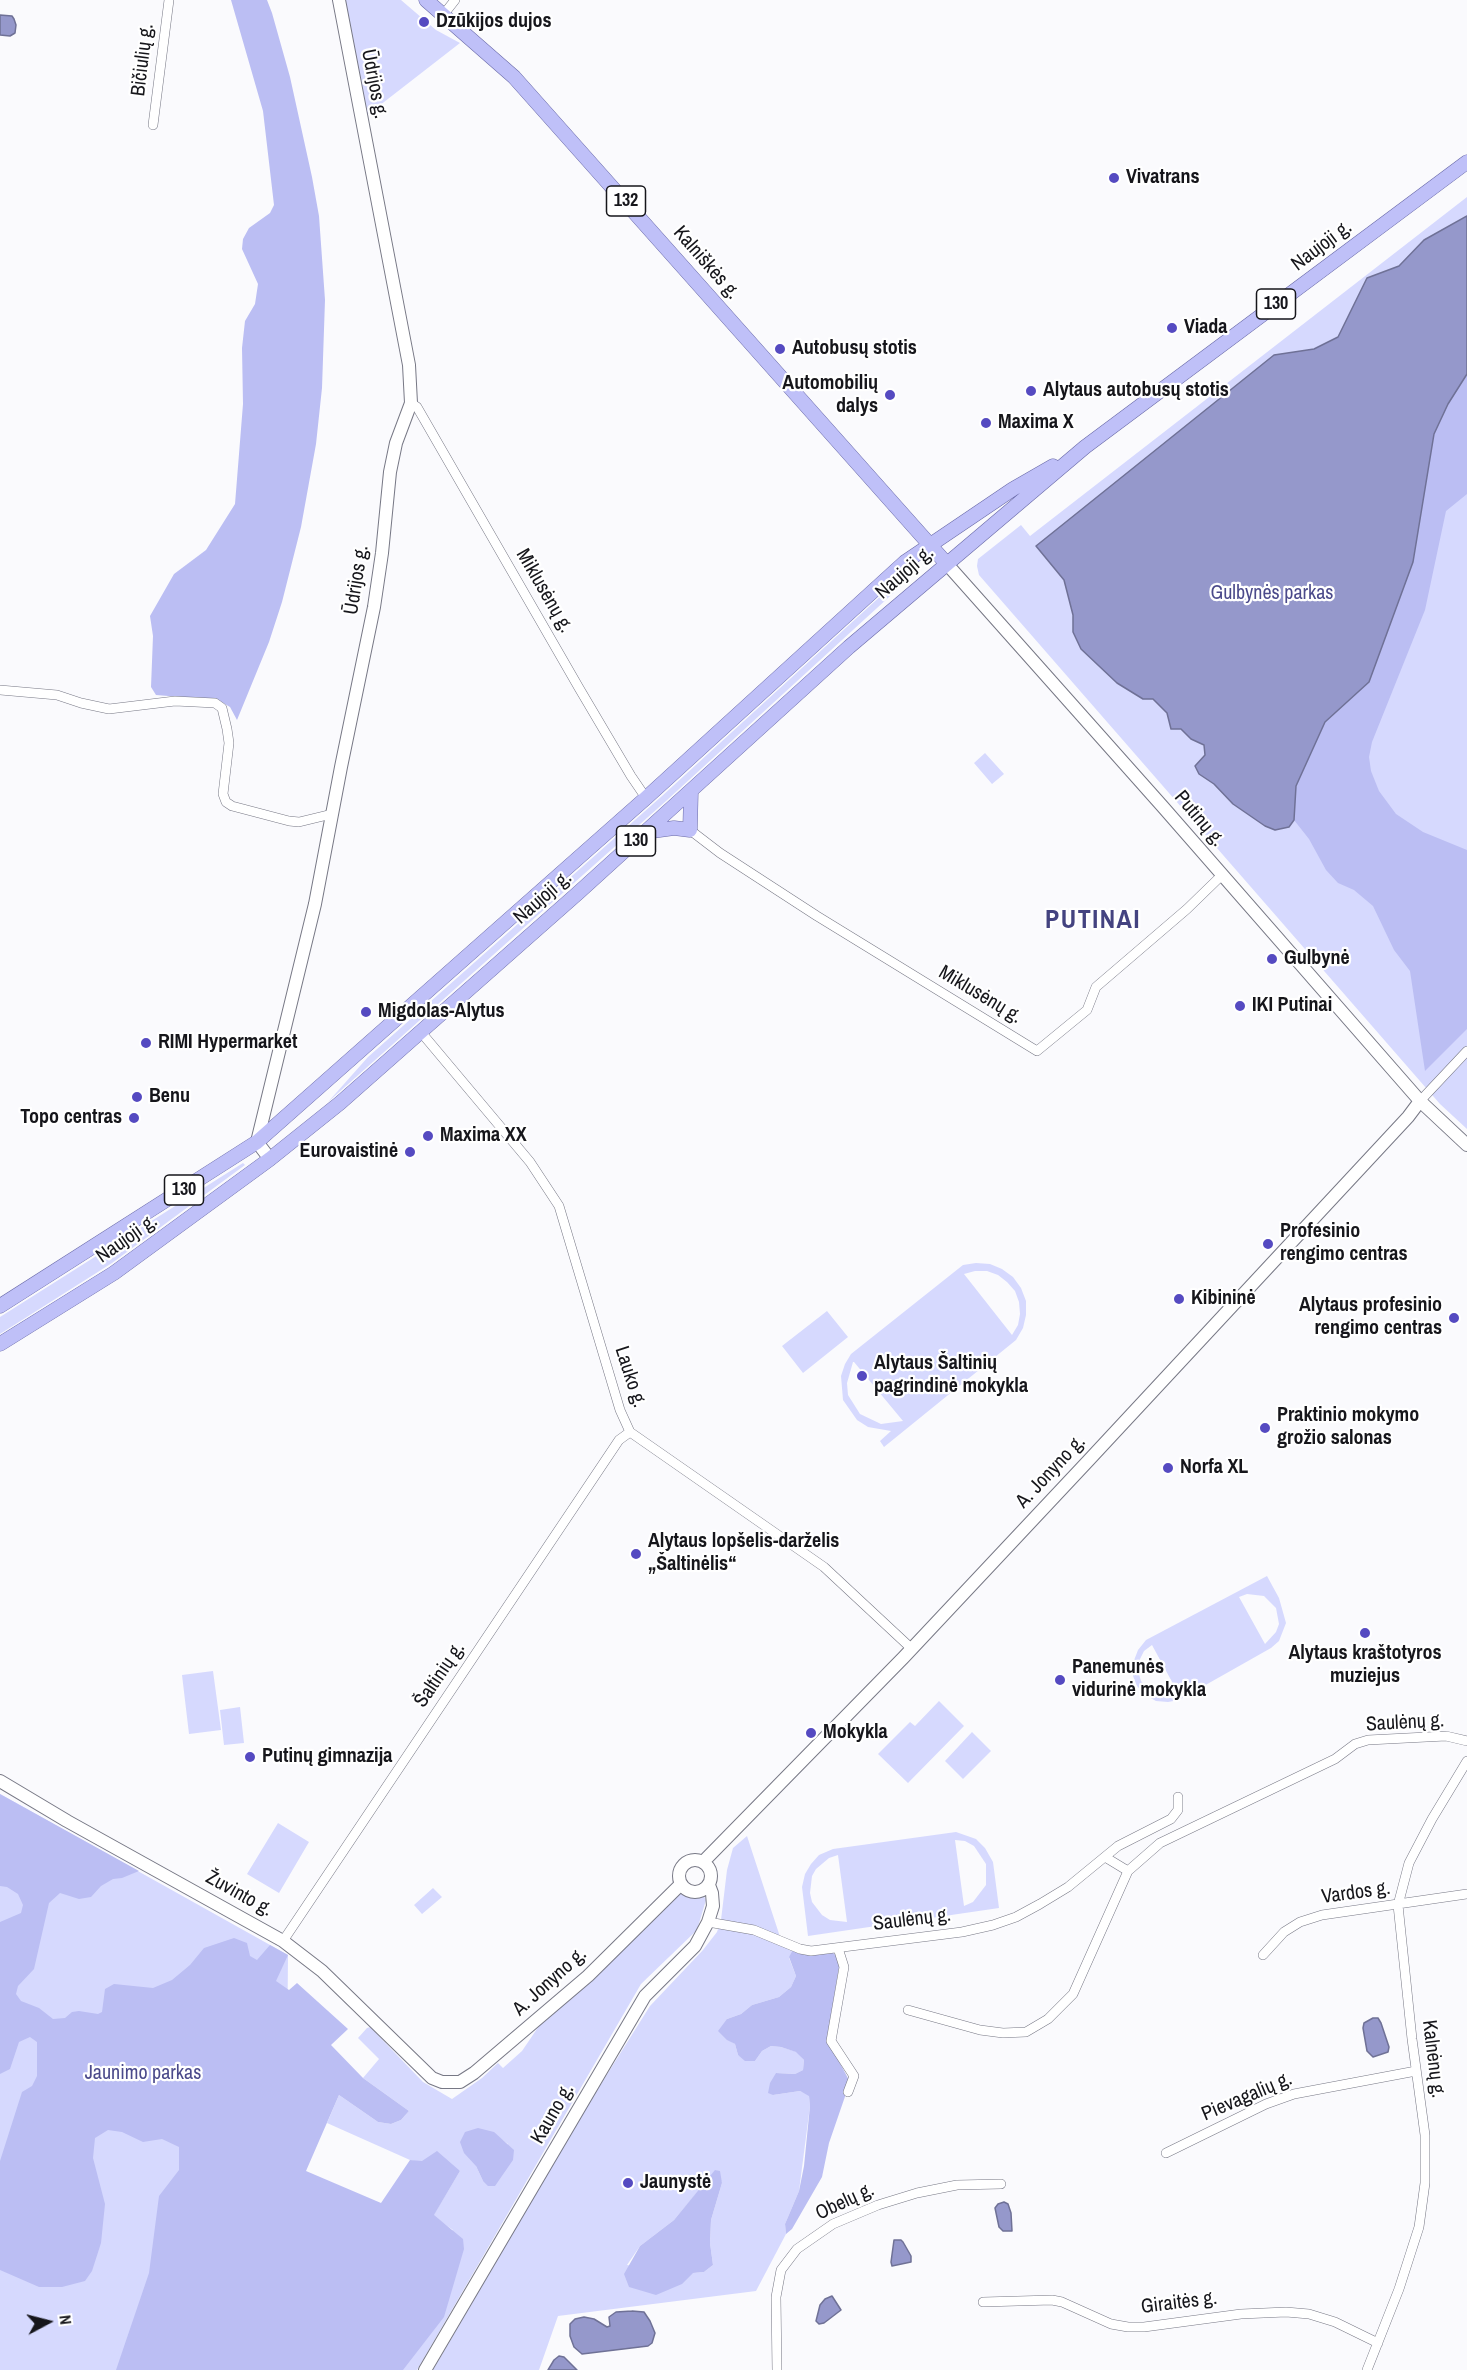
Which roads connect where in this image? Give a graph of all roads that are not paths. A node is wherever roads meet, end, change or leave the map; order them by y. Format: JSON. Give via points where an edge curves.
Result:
{"nodes":[{"id":1,"x":169,"y":0,"type":"edge"},
{"id":2,"x":339,"y":0,"type":"edge"},
{"id":3,"x":426,"y":0,"type":"edge"},
{"id":4,"x":454,"y":0,"type":"edge"},
{"id":5,"x":444,"y":14,"type":"junction"},
{"id":6,"x":153,"y":125,"type":"dead end"},
{"id":7,"x":1467,"y":162,"type":"edge"},
{"id":8,"x":411,"y":403,"type":"junction"},
{"id":9,"x":1085,"y":447,"type":"junction"},
{"id":10,"x":930,"y":545,"type":"junction"},
{"id":11,"x":946,"y":563,"type":"junction"},
{"id":12,"x":0,"y":690,"type":"edge"},
{"id":13,"x":691,"y":791,"type":"junction"},
{"id":14,"x":646,"y":798,"type":"junction"},
{"id":15,"x":332,"y":814,"type":"junction"},
{"id":16,"x":690,"y":830,"type":"junction"},
{"id":17,"x":645,"y":832,"type":"junction"},
{"id":18,"x":1221,"y":876,"type":"junction"},
{"id":19,"x":420,"y":1031,"type":"junction"},
{"id":20,"x":1467,"y":1051,"type":"edge"},
{"id":21,"x":1420,"y":1101,"type":"junction"},
{"id":22,"x":257,"y":1142,"type":"junction"},
{"id":23,"x":1467,"y":1145,"type":"edge"},
{"id":24,"x":270,"y":1159,"type":"junction"},
{"id":25,"x":0,"y":1306,"type":"edge"},
{"id":26,"x":0,"y":1344,"type":"edge"},
{"id":27,"x":630,"y":1432,"type":"junction"},
{"id":28,"x":912,"y":1649,"type":"junction"},
{"id":29,"x":1467,"y":1741,"type":"edge"},
{"id":30,"x":1467,"y":1761,"type":"edge"},
{"id":31,"x":0,"y":1780,"type":"edge"},
{"id":32,"x":1178,"y":1797,"type":"dead end"},
{"id":33,"x":1105,"y":1857,"type":"junction"},
{"id":34,"x":703,"y":1862,"type":"junction"},
{"id":35,"x":1128,"y":1871,"type":"junction"},
{"id":36,"x":681,"y":1884,"type":"junction"},
{"id":37,"x":709,"y":1885,"type":"junction"},
{"id":38,"x":1467,"y":1894,"type":"edge"},
{"id":39,"x":1398,"y":1905,"type":"junction"},
{"id":40,"x":708,"y":1922,"type":"junction"},
{"id":41,"x":284,"y":1941,"type":"junction"},
{"id":42,"x":838,"y":1948,"type":"junction"},
{"id":43,"x":1263,"y":1955,"type":"dead end"},
{"id":44,"x":908,"y":2010,"type":"dead end"},
{"id":45,"x":1416,"y":2071,"type":"junction"},
{"id":46,"x":432,"y":2078,"type":"joint"},
{"id":47,"x":848,"y":2092,"type":"dead end"},
{"id":48,"x":1166,"y":2153,"type":"dead end"},
{"id":49,"x":1001,"y":2184,"type":"dead end"},
{"id":50,"x":983,"y":2302,"type":"dead end"},
{"id":51,"x":1378,"y":2343,"type":"junction"},
{"id":52,"x":425,"y":2370,"type":"edge"},
{"id":53,"x":777,"y":2370,"type":"edge"},
{"id":54,"x":1367,"y":2370,"type":"edge"}],
"edges":[{"from":1,"to":6,"type":"street","name":"Bičiulių g."},
{"from":2,"to":8,"type":"street","name":"Ūdrijos g.","via":[[409,365]]},
{"from":3,"to":5,"type":"main road","name":"Kalniškės g.","number":"132"},
{"from":4,"to":5,"type":"street"},
{"from":5,"to":10,"type":"main road","name":"Kalniškės g.","number":"132","via":[[514,77]]},
{"from":7,"to":9,"type":"main road","name":"Naujoji g.","number":"130"},
{"from":8,"to":14,"type":"street","name":"Miklusėnų g.","via":[[417,407]]},
{"from":8,"to":15,"type":"street","name":"Ūdrijos g.","via":[[390,472],[374,607]]},
{"from":9,"to":10,"type":"main road","name":"Naujoji g."},
{"from":9,"to":11,"type":"main road","name":"Naujoji g.","number":"130"},
{"from":10,"to":11,"type":"main road","name":"Kalniškės g.","number":"132"},
{"from":10,"to":14,"type":"main road","name":"Naujoji g.","number":"130","via":[[905,562]]},
{"from":11,"to":13,"type":"main road","name":"Naujoji g.","number":"130"},
{"from":11,"to":18,"type":"street","name":"Putinų g."},
{"from":12,"to":15,"type":"street","via":[[51,694],[109,709],[175,701],[215,703],[222,708],[228,729],[223,794],[226,802],[289,821]]},
{"from":13,"to":16,"type":"main road"},
{"from":13,"to":17,"type":"main road","name":"Naujoji g.","number":"130"},
{"from":14,"to":22,"type":"main road","name":"Naujoji g.","number":"130"},
{"from":15,"to":22,"type":"street","name":"Ūdrijos g.","via":[[310,927]]},
{"from":16,"to":17,"type":"main road"},
{"from":16,"to":18,"type":"street","name":"Miklusėnų g.","via":[[817,916],[1037,1051],[1086,1010],[1096,987]]},
{"from":17,"to":19,"type":"main road","name":"Naujoji g.","number":"130"},
{"from":18,"to":21,"type":"street","name":"Putinų g."},
{"from":19,"to":24,"type":"main road","name":"Naujoji g.","number":"130"},
{"from":19,"to":27,"type":"street","name":"Lauko g.","via":[[530,1162],[559,1206]]},
{"from":20,"to":21,"type":"street"},
{"from":21,"to":23,"type":"street","name":"Putinų g."},
{"from":21,"to":28,"type":"street","name":"A. Jonyno g."},
{"from":22,"to":24,"type":"street"},
{"from":22,"to":25,"type":"main road","name":"Naujoji g.","number":"130"},
{"from":24,"to":26,"type":"main road","name":"Naujoji g.","number":"130","via":[[114,1273]]},
{"from":27,"to":28,"type":"street","name":"Lauko g.","via":[[824,1567]]},
{"from":27,"to":41,"type":"street","name":"Šaltinių g.","via":[[619,1440]]},
{"from":28,"to":34,"type":"street","name":"A. Jonyno g."},
{"from":29,"to":35,"type":"street","name":"Saulėnų g.","via":[[1446,1736],[1355,1744],[1335,1759],[1160,1843]]},
{"from":30,"to":39,"type":"street","name":"Kalnėnų g.","via":[[1409,1863]]},
{"from":31,"to":41,"type":"street","name":"Žuvinto g."},
{"from":32,"to":33,"type":"street","name":"Saulėnų g.","via":[[1178,1810],[1171,1819],[1133,1837]]},
{"from":33,"to":35,"type":"street"},
{"from":33,"to":42,"type":"street","name":"Saulėnų g.","via":[[1040,1904],[993,1925]]},
{"from":34,"to":36,"type":"street","via":[[685,1864],[679,1873]]},
{"from":34,"to":37,"type":"street","via":[[710,1870]]},
{"from":35,"to":44,"type":"street","name":"Saulėnų g.","via":[[1072,1994],[1048,2019],[1026,2032],[1003,2034]]},
{"from":36,"to":37,"type":"street","via":[[692,1892]]},
{"from":36,"to":46,"type":"street","name":"A. Jonyno g.","via":[[588,1976],[474,2073],[460,2082]]},
{"from":37,"to":40,"type":"street","name":"Kauno g.","via":[[713,1906]]},
{"from":38,"to":39,"type":"street","name":"Vardos g."},
{"from":39,"to":43,"type":"street","name":"Vardos g.","via":[[1322,1915],[1300,1922],[1284,1932]]},
{"from":39,"to":45,"type":"street","name":"Kalnėnų g."},
{"from":40,"to":42,"type":"street","name":"Saulėnų g.","via":[[754,1930],[800,1949]]},
{"from":40,"to":52,"type":"street","name":"Kauno g.","via":[[695,1946],[645,1996]]},
{"from":41,"to":46,"type":"street","name":"Žuvinto g.","via":[[322,1971]]},
{"from":42,"to":47,"type":"street","via":[[844,1967],[831,2041],[854,2076]]},
{"from":45,"to":48,"type":"street","name":"Pievagalių g.","via":[[1294,2094]]},
{"from":45,"to":51,"type":"street","name":"Kalnėnų g.","via":[[1425,2135],[1425,2183],[1419,2227]]},
{"from":49,"to":53,"type":"street","name":"Obelų g.","via":[[957,2185],[878,2205],[832,2224],[797,2249],[782,2270],[776,2297]]},
{"from":50,"to":51,"type":"street","name":"Giraitės g.","via":[[1052,2300],[1128,2327],[1241,2314],[1310,2314]]},
{"from":51,"to":54,"type":"street","name":"Kalnėnų g."}]}
